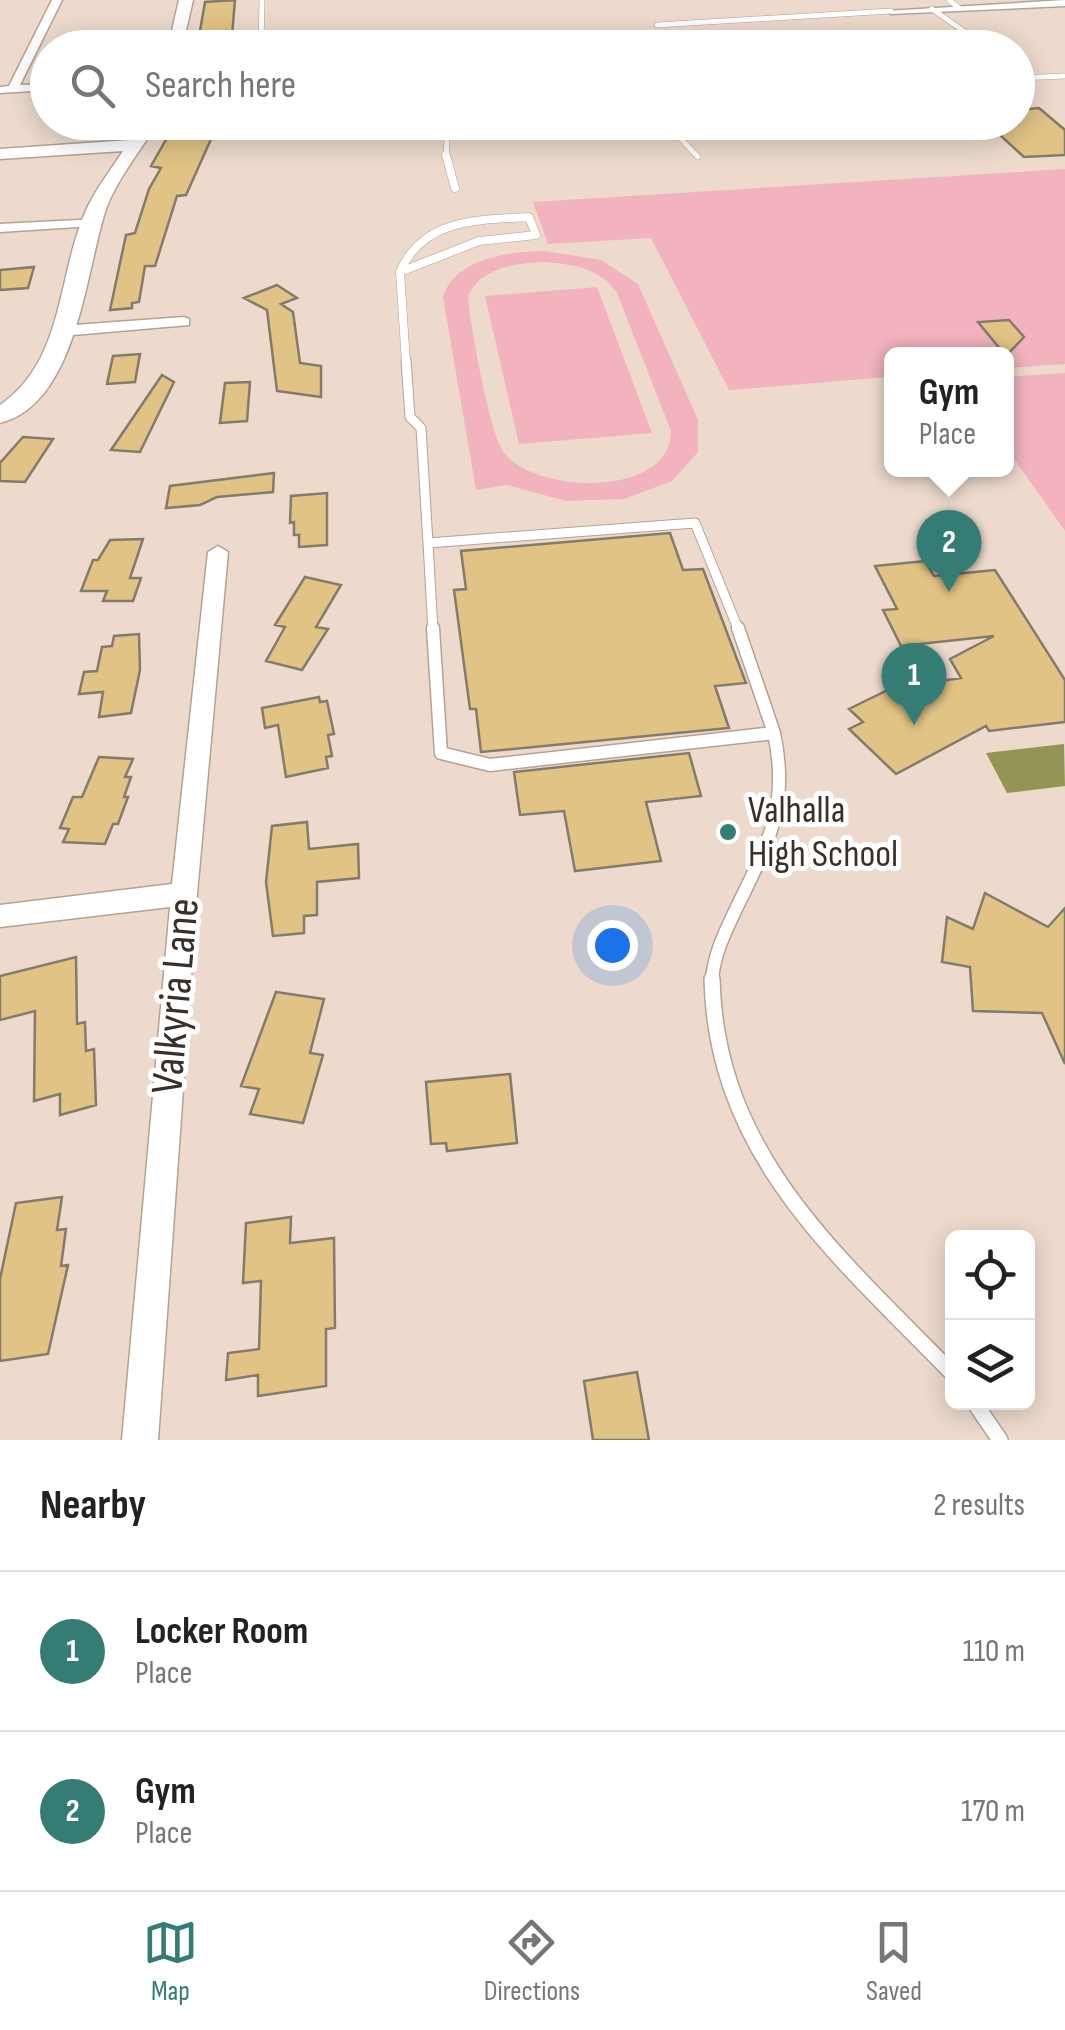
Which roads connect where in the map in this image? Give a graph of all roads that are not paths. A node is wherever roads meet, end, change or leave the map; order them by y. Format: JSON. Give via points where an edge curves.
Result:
{"nodes":[{"id":1,"x":57,"y":0,"type":"edge"},
{"id":2,"x":186,"y":0,"type":"edge"},
{"id":3,"x":262,"y":0,"type":"edge"},
{"id":4,"x":878,"y":0,"type":"edge"},
{"id":5,"x":949,"y":0,"type":"edge"},
{"id":6,"x":1009,"y":3,"type":"edge"},
{"id":7,"x":1065,"y":3,"type":"edge"},
{"id":8,"x":960,"y":8,"type":"junction"},
{"id":9,"x":932,"y":9,"type":"junction"},
{"id":10,"x":891,"y":11,"type":"junction"},
{"id":11,"x":657,"y":25,"type":"dead end"},
{"id":12,"x":40,"y":30,"type":"edge"},
{"id":13,"x":179,"y":30,"type":"edge"},
{"id":14,"x":261,"y":30,"type":"edge"},
{"id":15,"x":962,"y":30,"type":"edge"},
{"id":16,"x":30,"y":48,"type":"edge"},
{"id":17,"x":1065,"y":76,"type":"edge"},
{"id":18,"x":1035,"y":77,"type":"edge"},
{"id":19,"x":6,"y":90,"type":"edge"},
{"id":20,"x":139,"y":140,"type":"edge"},
{"id":21,"x":447,"y":140,"type":"edge"},
{"id":22,"x":682,"y":140,"type":"edge"},
{"id":23,"x":136,"y":145,"type":"junction"},
{"id":24,"x":0,"y":154,"type":"edge"},
{"id":25,"x":698,"y":158,"type":"dead end"},
{"id":26,"x":455,"y":188,"type":"dead end"},
{"id":27,"x":93,"y":222,"type":"junction"},
{"id":28,"x":0,"y":228,"type":"edge"},
{"id":29,"x":400,"y":272,"type":"junction"},
{"id":30,"x":184,"y":322,"type":"dead end"},
{"id":31,"x":61,"y":331,"type":"junction"},
{"id":32,"x":0,"y":416,"type":"edge"},
{"id":33,"x":428,"y":543,"type":"junction"},
{"id":34,"x":218,"y":552,"type":"dead end"},
{"id":35,"x":775,"y":733,"type":"junction"},
{"id":36,"x":184,"y":894,"type":"junction"},
{"id":37,"x":0,"y":916,"type":"edge"},
{"id":38,"x":945,"y":1366,"type":"edge"},
{"id":39,"x":979,"y":1410,"type":"edge"},
{"id":40,"x":140,"y":1440,"type":"edge"},
{"id":41,"x":1000,"y":1440,"type":"edge"}],
"edges":[{"from":1,"to":12,"type":"street"},
{"from":2,"to":13,"type":"street"},
{"from":3,"to":14,"type":"lane"},
{"from":4,"to":10,"type":"lane"},
{"from":5,"to":8,"type":"lane"},
{"from":6,"to":7,"type":"street"},
{"from":6,"to":8,"type":"street"},
{"from":8,"to":9,"type":"street"},
{"from":9,"to":10,"type":"street"},
{"from":9,"to":15,"type":"lane"},
{"from":10,"to":11,"type":"lane"},
{"from":16,"to":19,"type":"street"},
{"from":17,"to":18,"type":"lane"},
{"from":20,"to":23,"type":"street"},
{"from":21,"to":26,"type":"lane"},
{"from":22,"to":25,"type":"lane"},
{"from":23,"to":24,"type":"street"},
{"from":23,"to":27,"type":"street"},
{"from":27,"to":28,"type":"street"},
{"from":27,"to":31,"type":"street"},
{"from":29,"to":29,"type":"lane","via":[[410,247],[456,224],[528,217],[536,234],[479,241]]},
{"from":29,"to":33,"type":"lane"},
{"from":30,"to":31,"type":"street"},
{"from":31,"to":32,"type":"street","via":[[50,370]]},
{"from":33,"to":35,"type":"lane","via":[[696,523]]},
{"from":33,"to":35,"type":"lane","via":[[441,753],[490,766]]},
{"from":34,"to":36,"type":"street","name":"Valkyria Lane"},
{"from":35,"to":38,"type":"lane","via":[[782,794],[712,969],[716,1056],[751,1147],[807,1218]]},
{"from":36,"to":37,"type":"street"},
{"from":36,"to":40,"type":"street","name":"Valkyria Lane"},
{"from":39,"to":41,"type":"lane"}]}
